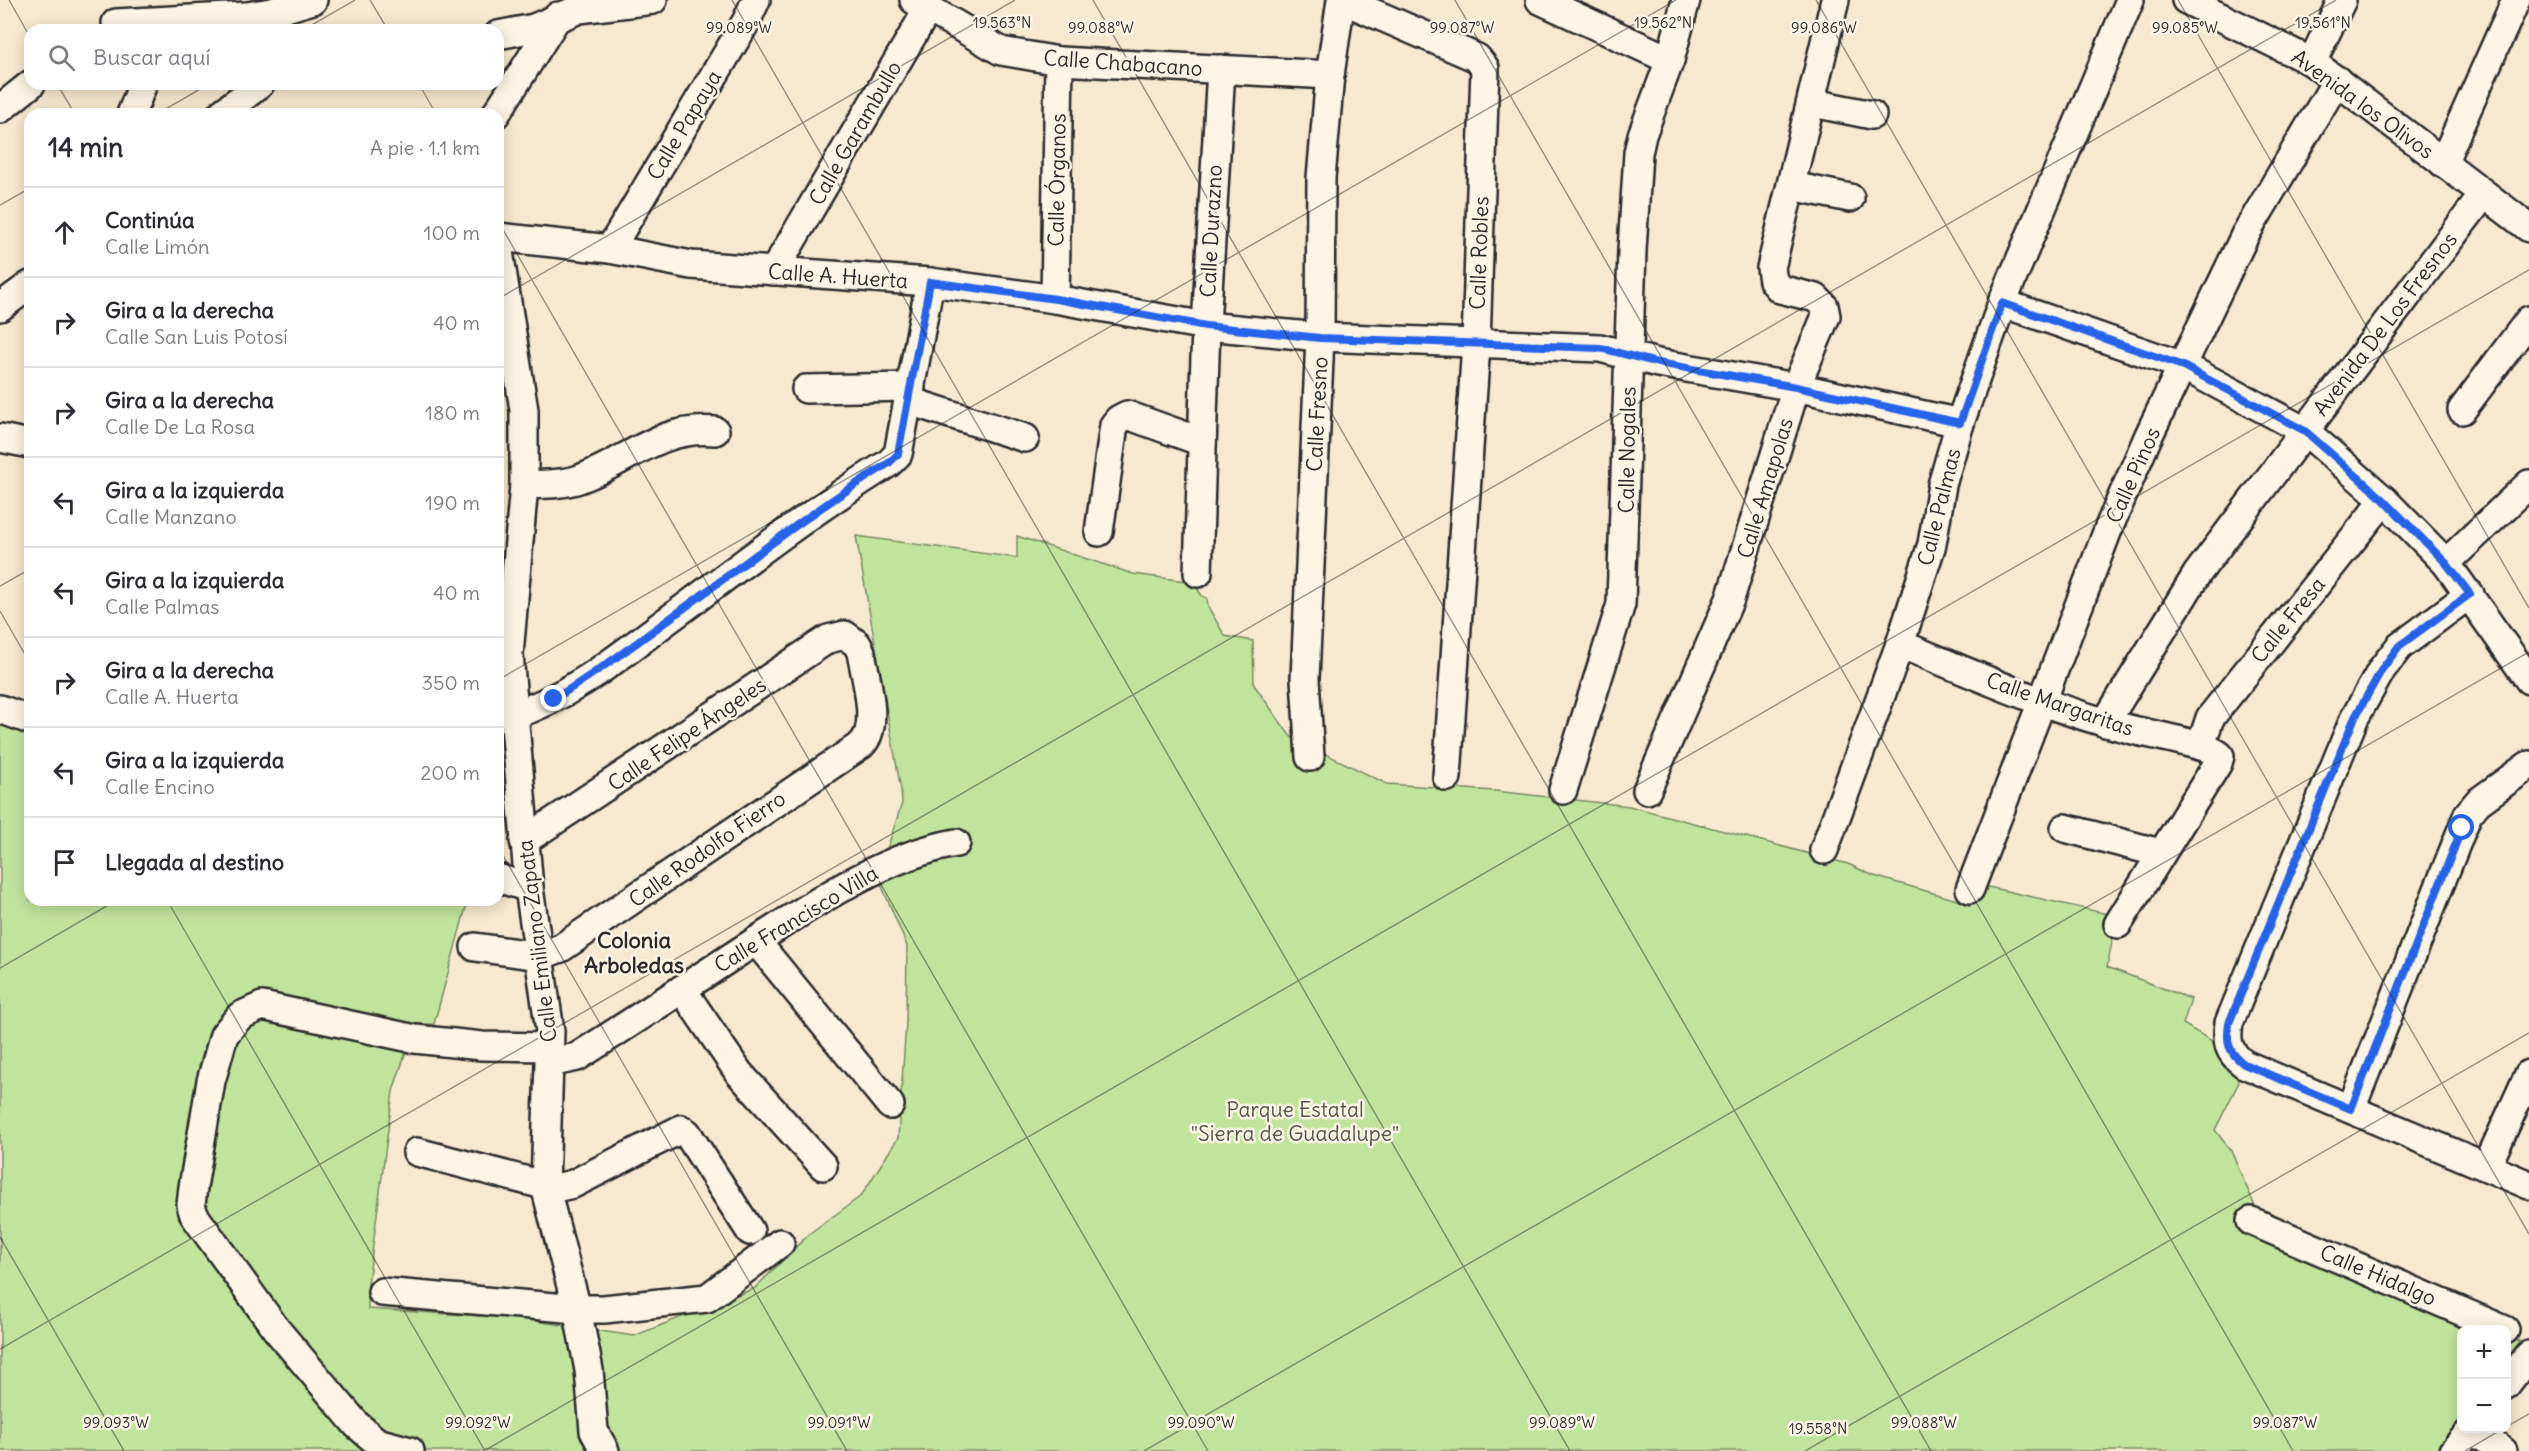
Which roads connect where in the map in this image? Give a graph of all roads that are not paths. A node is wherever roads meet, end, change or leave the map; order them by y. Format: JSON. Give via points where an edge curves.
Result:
{"nodes":[{"id":1,"x":139,"y":0,"type":"edge"},
{"id":2,"x":313,"y":0,"type":"edge"},
{"id":3,"x":569,"y":0,"type":"edge"},
{"id":4,"x":653,"y":0,"type":"edge"},
{"id":5,"x":756,"y":0,"type":"edge"},
{"id":6,"x":1342,"y":0,"type":"edge"},
{"id":7,"x":1540,"y":0,"type":"edge"},
{"id":8,"x":1686,"y":0,"type":"edge"},
{"id":9,"x":1835,"y":0,"type":"edge"},
{"id":10,"x":2130,"y":0,"type":"edge"},
{"id":11,"x":2186,"y":0,"type":"edge"},
{"id":12,"x":2342,"y":0,"type":"edge"},
{"id":13,"x":2516,"y":0,"type":"edge"},
{"id":14,"x":921,"y":5,"type":"edge"},
{"id":15,"x":275,"y":14,"type":"edge"},
{"id":16,"x":554,"y":22,"type":"junction"},
{"id":17,"x":113,"y":24,"type":"edge"},
{"id":18,"x":194,"y":24,"type":"edge"},
{"id":19,"x":504,"y":34,"type":"edge"},
{"id":20,"x":1670,"y":60,"type":"junction"},
{"id":21,"x":1059,"y":61,"type":"junction"},
{"id":22,"x":2312,"y":62,"type":"junction"},
{"id":23,"x":1221,"y":69,"type":"junction"},
{"id":24,"x":1330,"y":75,"type":"junction"},
{"id":25,"x":2337,"y":80,"type":"junction"},
{"id":26,"x":24,"y":89,"type":"edge"},
{"id":27,"x":140,"y":90,"type":"edge"},
{"id":28,"x":252,"y":90,"type":"edge"},
{"id":29,"x":1813,"y":103,"type":"junction"},
{"id":30,"x":1,"y":106,"type":"edge"},
{"id":31,"x":133,"y":108,"type":"edge"},
{"id":32,"x":229,"y":108,"type":"edge"},
{"id":33,"x":500,"y":108,"type":"edge"},
{"id":34,"x":1872,"y":116,"type":"dead end"},
{"id":35,"x":2443,"y":162,"type":"junction"},
{"id":36,"x":1792,"y":186,"type":"junction"},
{"id":37,"x":2484,"y":194,"type":"junction"},
{"id":38,"x":1850,"y":198,"type":"dead end"},
{"id":39,"x":2529,"y":228,"type":"edge"},
{"id":40,"x":504,"y":238,"type":"edge"},
{"id":41,"x":610,"y":249,"type":"junction"},
{"id":42,"x":774,"y":271,"type":"junction"},
{"id":43,"x":930,"y":282,"type":"junction"},
{"id":44,"x":24,"y":289,"type":"edge"},
{"id":45,"x":1056,"y":299,"type":"junction"},
{"id":46,"x":2002,"y":303,"type":"junction"},
{"id":47,"x":0,"y":307,"type":"edge"},
{"id":48,"x":504,"y":318,"type":"edge"},
{"id":49,"x":2529,"y":320,"type":"edge"},
{"id":50,"x":1206,"y":326,"type":"junction"},
{"id":51,"x":1320,"y":338,"type":"junction"},
{"id":52,"x":1476,"y":344,"type":"junction"},
{"id":53,"x":1629,"y":354,"type":"junction"},
{"id":54,"x":2183,"y":366,"type":"junction"},
{"id":55,"x":1796,"y":387,"type":"junction"},
{"id":56,"x":806,"y":389,"type":"dead end"},
{"id":57,"x":910,"y":394,"type":"junction"},
{"id":58,"x":2462,"y":410,"type":"dead end"},
{"id":59,"x":1960,"y":423,"type":"junction"},
{"id":60,"x":715,"y":431,"type":"dead end"},
{"id":61,"x":2305,"y":431,"type":"junction"},
{"id":62,"x":0,"y":438,"type":"edge"},
{"id":63,"x":1025,"y":438,"type":"dead end"},
{"id":64,"x":1202,"y":442,"type":"junction"},
{"id":65,"x":24,"y":443,"type":"edge"},
{"id":66,"x":2529,"y":484,"type":"edge"},
{"id":67,"x":524,"y":485,"type":"junction"},
{"id":68,"x":2384,"y":500,"type":"junction"},
{"id":69,"x":1098,"y":532,"type":"dead end"},
{"id":70,"x":2446,"y":563,"type":"junction"},
{"id":71,"x":1198,"y":573,"type":"dead end"},
{"id":72,"x":2470,"y":594,"type":"junction"},
{"id":73,"x":505,"y":599,"type":"edge"},
{"id":74,"x":850,"y":638,"type":"joint"},
{"id":75,"x":1900,"y":644,"type":"junction"},
{"id":76,"x":2529,"y":680,"type":"edge"},
{"id":77,"x":2044,"y":703,"type":"junction"},
{"id":78,"x":0,"y":709,"type":"edge"},
{"id":79,"x":505,"y":713,"type":"edge"},
{"id":80,"x":24,"y":718,"type":"edge"},
{"id":81,"x":2105,"y":723,"type":"junction"},
{"id":82,"x":2210,"y":751,"type":"junction"},
{"id":83,"x":1310,"y":757,"type":"dead end"},
{"id":84,"x":2529,"y":765,"type":"edge"},
{"id":85,"x":1447,"y":777,"type":"dead end"},
{"id":86,"x":1563,"y":790,"type":"dead end"},
{"id":87,"x":1647,"y":790,"type":"dead end"},
{"id":88,"x":2065,"y":828,"type":"dead end"},
{"id":89,"x":525,"y":841,"type":"junction"},
{"id":90,"x":956,"y":843,"type":"dead end"},
{"id":91,"x":1824,"y":850,"type":"dead end"},
{"id":92,"x":2160,"y":853,"type":"junction"},
{"id":93,"x":504,"y":881,"type":"edge"},
{"id":94,"x":530,"y":888,"type":"junction"},
{"id":95,"x":1970,"y":889,"type":"dead end"},
{"id":96,"x":2118,"y":924,"type":"dead end"},
{"id":97,"x":756,"y":941,"type":"junction"},
{"id":98,"x":475,"y":947,"type":"dead end"},
{"id":99,"x":539,"y":956,"type":"junction"},
{"id":100,"x":682,"y":989,"type":"junction"},
{"id":101,"x":550,"y":1055,"type":"junction"},
{"id":102,"x":2529,"y":1074,"type":"edge"},
{"id":103,"x":890,"y":1105,"type":"dead end"},
{"id":104,"x":2351,"y":1109,"type":"junction"},
{"id":105,"x":417,"y":1152,"type":"dead end"},
{"id":106,"x":823,"y":1166,"type":"dead end"},
{"id":107,"x":2487,"y":1166,"type":"junction"},
{"id":108,"x":2529,"y":1185,"type":"edge"},
{"id":109,"x":545,"y":1186,"type":"junction"},
{"id":110,"x":2251,"y":1221,"type":"dead end"},
{"id":111,"x":750,"y":1232,"type":"dead end"},
{"id":112,"x":780,"y":1244,"type":"dead end"},
{"id":113,"x":382,"y":1292,"type":"dead end"},
{"id":114,"x":577,"y":1309,"type":"junction"},
{"id":115,"x":2494,"y":1325,"type":"edge"},
{"id":116,"x":2511,"y":1332,"type":"edge"},
{"id":117,"x":2529,"y":1338,"type":"edge"},
{"id":118,"x":2529,"y":1355,"type":"edge"},
{"id":119,"x":2510,"y":1379,"type":"edge"},
{"id":120,"x":2469,"y":1433,"type":"edge"},
{"id":121,"x":2478,"y":1433,"type":"edge"},
{"id":122,"x":410,"y":1451,"type":"edge"},
{"id":123,"x":605,"y":1451,"type":"edge"},
{"id":124,"x":2453,"y":1451,"type":"edge"},
{"id":125,"x":2503,"y":1451,"type":"edge"}],
"edges":[{"from":1,"to":17,"type":"street"},
{"from":2,"to":15,"type":"street"},
{"from":3,"to":16,"type":"street"},
{"from":4,"to":16,"type":"street","via":[[590,7]]},
{"from":5,"to":41,"type":"street","name":"Calle Papaya"},
{"from":6,"to":24,"type":"street","name":"Calle Fresno"},
{"from":6,"to":52,"type":"street","name":"Calle Robles","via":[[1477,58],[1485,68]]},
{"from":7,"to":20,"type":"street"},
{"from":8,"to":20,"type":"street","name":"Calle Nogales"},
{"from":9,"to":29,"type":"street","name":"Calle Amapolas"},
{"from":10,"to":46,"type":"street","name":"Calle Palmas"},
{"from":11,"to":22,"type":"street","name":"Avenida los Olivos"},
{"from":12,"to":22,"type":"street"},
{"from":13,"to":35,"type":"street"},
{"from":14,"to":21,"type":"street","name":"Calle Chabacano","via":[[1001,51]]},
{"from":14,"to":42,"type":"street","name":"Calle Garambullo"},
{"from":15,"to":18,"type":"street"},
{"from":16,"to":19,"type":"street"},
{"from":16,"to":33,"type":"street"},
{"from":20,"to":53,"type":"street","name":"Calle Nogales","via":[[1638,153]]},
{"from":21,"to":23,"type":"street","name":"Calle Chabacano"},
{"from":21,"to":45,"type":"street","name":"Calle Órganos"},
{"from":22,"to":25,"type":"street","name":"Avenida los Olivos"},
{"from":23,"to":24,"type":"street","name":"Calle Chabacano"},
{"from":23,"to":50,"type":"street","name":"Calle Durazno"},
{"from":24,"to":51,"type":"street","name":"Calle Fresno","via":[[1321,178]]},
{"from":25,"to":35,"type":"street","name":"Avenida los Olivos"},
{"from":25,"to":54,"type":"street","name":"Calle Pinos","via":[[2245,235]]},
{"from":26,"to":30,"type":"street"},
{"from":27,"to":31,"type":"street"},
{"from":28,"to":32,"type":"street"},
{"from":29,"to":34,"type":"street"},
{"from":29,"to":36,"type":"street","name":"Calle Amapolas"},
{"from":35,"to":37,"type":"street","name":"Avenida los Olivos"},
{"from":36,"to":38,"type":"street"},
{"from":36,"to":55,"type":"street","name":"Calle Amapolas","via":[[1771,268],[1773,280],[1780,289],[1816,298],[1826,310]]},
{"from":37,"to":39,"type":"street","name":"Avenida los Olivos"},
{"from":37,"to":61,"type":"street","name":"Avenida De Los Fresnos"},
{"from":40,"to":41,"type":"street","name":"Calle A. Huerta"},
{"from":41,"to":42,"type":"street","name":"Calle A. Huerta","via":[[691,265]]},
{"from":42,"to":43,"type":"street","name":"Calle A. Huerta"},
{"from":43,"to":45,"type":"street","name":"Calle A. Huerta"},
{"from":43,"to":57,"type":"street"},
{"from":44,"to":47,"type":"street"},
{"from":45,"to":50,"type":"street","name":"Calle A. Huerta"},
{"from":46,"to":54,"type":"street"},
{"from":46,"to":59,"type":"street","name":"Calle Palmas"},
{"from":48,"to":67,"type":"street","name":"Calle Emiliano Zapata","via":[[524,410]]},
{"from":49,"to":58,"type":"street"},
{"from":50,"to":51,"type":"street","name":"Calle A. Huerta"},
{"from":50,"to":64,"type":"street","name":"Calle Durazno"},
{"from":51,"to":52,"type":"street","name":"Calle A. Huerta"},
{"from":51,"to":83,"type":"street","name":"Calle Fresno","via":[[1305,679]]},
{"from":52,"to":53,"type":"street","name":"Calle A. Huerta","via":[[1600,348]]},
{"from":52,"to":85,"type":"street","name":"Calle Robles"},
{"from":53,"to":55,"type":"street","name":"Calle A. Huerta","via":[[1658,363]]},
{"from":53,"to":86,"type":"street","name":"Calle Nogales","via":[[1621,604]]},
{"from":54,"to":61,"type":"street"},
{"from":54,"to":77,"type":"street","name":"Calle Pinos","via":[[2109,527]]},
{"from":55,"to":59,"type":"street","name":"Calle A. Huerta"},
{"from":55,"to":87,"type":"street","name":"Calle Amapolas","via":[[1730,599]]},
{"from":56,"to":57,"type":"street"},
{"from":57,"to":63,"type":"street"},
{"from":57,"to":79,"type":"street","via":[[898,454],[889,463],[818,508],[599,670],[554,699]]},
{"from":59,"to":75,"type":"street","name":"Calle Palmas","via":[[1942,485],[1932,543]]},
{"from":60,"to":67,"type":"street","via":[[695,429],[673,434],[575,480]]},
{"from":61,"to":68,"type":"street"},
{"from":61,"to":81,"type":"street","name":"Avenida De Los Fresnos","via":[[2197,574]]},
{"from":62,"to":65,"type":"street"},
{"from":64,"to":69,"type":"street","via":[[1128,415],[1119,418],[1114,425]]},
{"from":64,"to":71,"type":"street","name":"Calle Durazno"},
{"from":66,"to":70,"type":"street"},
{"from":67,"to":73,"type":"street","name":"Calle Emiliano Zapata"},
{"from":68,"to":70,"type":"street"},
{"from":68,"to":82,"type":"street","name":"Calle Fresa","via":[[2210,718]]},
{"from":70,"to":72,"type":"street"},
{"from":72,"to":76,"type":"street"},
{"from":72,"to":104,"type":"street","via":[[2399,646],[2382,669],[2354,719],[2229,1023],[2228,1048],[2244,1064]]},
{"from":73,"to":79,"type":"street","name":"Calle Emiliano Zapata","via":[[509,654]]},
{"from":74,"to":89,"type":"street","name":"Calle Felipe Ángeles","via":[[840,635],[828,639]]},
{"from":74,"to":99,"type":"street","name":"Calle Rodolfo Fierro","via":[[861,652],[872,719],[870,734],[861,745],[586,933]]},
{"from":75,"to":77,"type":"street","name":"Calle Margaritas"},
{"from":75,"to":91,"type":"street","name":"Calle Palmas"},
{"from":77,"to":81,"type":"street","name":"Calle Margaritas"},
{"from":77,"to":95,"type":"street","name":"Calle Pinos"},
{"from":78,"to":80,"type":"street"},
{"from":79,"to":89,"type":"street","name":"Calle Emiliano Zapata"},
{"from":81,"to":82,"type":"street","name":"Calle Margaritas"},
{"from":82,"to":92,"type":"street","name":"Calle Fresa"},
{"from":84,"to":104,"type":"street","via":[[2478,802],[2468,814]]},
{"from":88,"to":92,"type":"street"},
{"from":89,"to":94,"type":"street","name":"Calle Emiliano Zapata"},
{"from":90,"to":97,"type":"street","name":"Calle Francisco Villa","via":[[923,849],[875,870]]},
{"from":92,"to":96,"type":"street","name":"Calle Fresa"},
{"from":93,"to":94,"type":"street"},
{"from":94,"to":99,"type":"street","name":"Calle Emiliano Zapata"},
{"from":97,"to":100,"type":"street","name":"Calle Francisco Villa"},
{"from":97,"to":103,"type":"street"},
{"from":98,"to":99,"type":"street"},
{"from":99,"to":101,"type":"street","name":"Calle Emiliano Zapata"},
{"from":100,"to":101,"type":"street","name":"Calle Francisco Villa","via":[[577,1057]]},
{"from":100,"to":106,"type":"street","via":[[740,1073]]},
{"from":101,"to":109,"type":"street","name":"Calle Emiliano Zapata"},
{"from":101,"to":122,"type":"street","name":"Calle Francisco Villa","via":[[416,1039],[262,1006],[240,1016],[224,1035],[211,1081],[191,1205],[202,1229],[276,1329],[357,1425],[377,1442]]},
{"from":102,"to":107,"type":"street"},
{"from":104,"to":107,"type":"street"},
{"from":105,"to":109,"type":"street"},
{"from":107,"to":108,"type":"street"},
{"from":109,"to":111,"type":"street","via":[[573,1184],[681,1129]]},
{"from":109,"to":114,"type":"street","name":"Calle Emiliano Zapata"},
{"from":110,"to":115,"type":"street","name":"Calle Hidalgo"},
{"from":112,"to":114,"type":"street","via":[[707,1298]]},
{"from":113,"to":114,"type":"street"},
{"from":114,"to":123,"type":"street","name":"Calle Emiliano Zapata","via":[[589,1370],[594,1431]]},
{"from":116,"to":117,"type":"street","name":"Calle Hidalgo"},
{"from":118,"to":119,"type":"street"},
{"from":120,"to":124,"type":"street"},
{"from":121,"to":125,"type":"street"}]}
